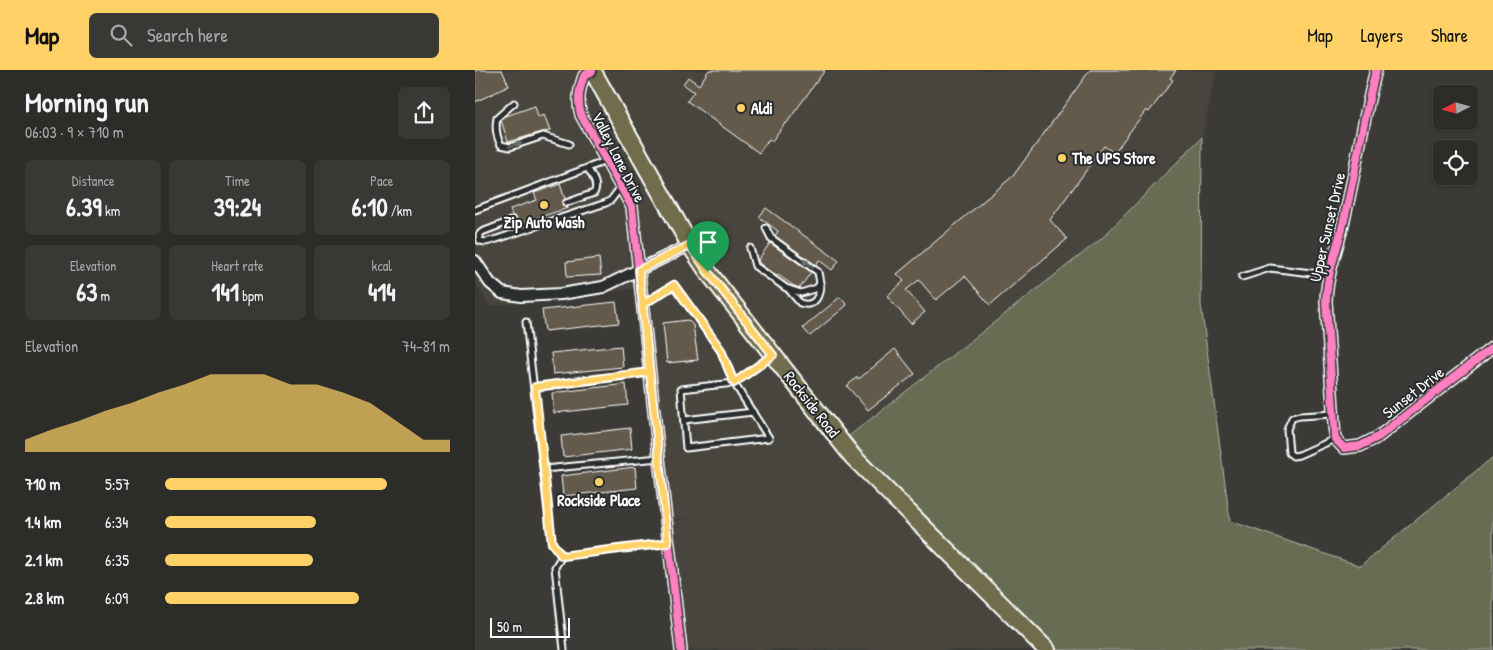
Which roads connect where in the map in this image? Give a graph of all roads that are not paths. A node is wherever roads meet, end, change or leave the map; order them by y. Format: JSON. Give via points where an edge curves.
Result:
{"nodes":[{"id":1,"x":592,"y":70,"type":"edge"},
{"id":2,"x":1376,"y":70,"type":"edge"},
{"id":3,"x":514,"y":103,"type":"dead end"},
{"id":4,"x":569,"y":144,"type":"dead end"},
{"id":5,"x":607,"y":160,"type":"junction"},
{"id":6,"x":587,"y":169,"type":"junction"},
{"id":7,"x":622,"y":187,"type":"junction"},
{"id":8,"x":566,"y":203,"type":"dead end"},
{"id":9,"x":475,"y":210,"type":"edge"},
{"id":10,"x":513,"y":220,"type":"dead end"},
{"id":11,"x":766,"y":228,"type":"dead end"},
{"id":12,"x":690,"y":245,"type":"junction"},
{"id":13,"x":750,"y":248,"type":"dead end"},
{"id":14,"x":475,"y":261,"type":"edge"},
{"id":15,"x":639,"y":270,"type":"junction"},
{"id":16,"x":1329,"y":275,"type":"junction"},
{"id":17,"x":1242,"y":277,"type":"dead end"},
{"id":18,"x":820,"y":283,"type":"junction"},
{"id":19,"x":789,"y":290,"type":"junction"},
{"id":20,"x":642,"y":305,"type":"junction"},
{"id":21,"x":526,"y":322,"type":"dead end"},
{"id":22,"x":1493,"y":347,"type":"edge"},
{"id":23,"x":773,"y":355,"type":"junction"},
{"id":24,"x":649,"y":372,"type":"junction"},
{"id":25,"x":734,"y":383,"type":"junction"},
{"id":26,"x":535,"y":387,"type":"junction"},
{"id":27,"x":753,"y":412,"type":"junction"},
{"id":28,"x":1333,"y":414,"type":"junction"},
{"id":29,"x":683,"y":420,"type":"junction"},
{"id":30,"x":1335,"y":438,"type":"junction"},
{"id":31,"x":659,"y":458,"type":"junction"},
{"id":32,"x":544,"y":469,"type":"junction"},
{"id":33,"x":668,"y":543,"type":"junction"},
{"id":34,"x":562,"y":556,"type":"junction"},
{"id":35,"x":564,"y":650,"type":"edge"},
{"id":36,"x":681,"y":650,"type":"edge"},
{"id":37,"x":1047,"y":650,"type":"edge"}],
"edges":[{"from":1,"to":5,"type":"street","name":"Valley Lane Drive","via":[[584,76],[578,96],[579,107]]},
{"from":1,"to":12,"type":"main road","name":"Rockside Road"},
{"from":2,"to":16,"type":"street","name":"Upper Sunset Drive","via":[[1344,221]]},
{"from":3,"to":4,"type":"lane","one_way":true,"via":[[497,118],[495,127],[501,145],[509,147],[543,136]]},
{"from":5,"to":6,"type":"lane"},
{"from":5,"to":7,"type":"street","name":"Valley Lane Drive"},
{"from":6,"to":8,"type":"lane","via":[[595,181],[596,190]]},
{"from":6,"to":9,"type":"lane"},
{"from":7,"to":10,"type":"lane","via":[[606,203],[497,239],[480,241],[482,232]]},
{"from":7,"to":15,"type":"street","name":"Valley Lane Drive","via":[[632,207]]},
{"from":18,"to":11,"type":"lane","one_way":true,"via":[[818,272],[771,238]]},
{"from":12,"to":15,"type":"street"},
{"from":12,"to":23,"type":"main road","name":"Rockside Road"},
{"from":13,"to":19,"type":"lane","via":[[755,266]]},
{"from":14,"to":15,"type":"street","via":[[495,288],[521,296],[603,287]]},
{"from":15,"to":20,"type":"street","name":"Valley Lane Drive"},
{"from":16,"to":17,"type":"lane","via":[[1269,268]]},
{"from":16,"to":28,"type":"street","name":"Upper Sunset Drive","via":[[1326,301]]},
{"from":18,"to":19,"type":"lane","via":[[817,288],[801,293]]},
{"from":18,"to":19,"type":"lane","via":[[820,293],[811,304],[799,303]]},
{"from":20,"to":24,"type":"street","name":"Valley Lane Drive"},
{"from":20,"to":25,"type":"lane","via":[[674,285],[721,350]]},
{"from":21,"to":26,"type":"lane"},
{"from":22,"to":30,"type":"street","name":"Sunset Drive","via":[[1377,437],[1360,446],[1344,448]]},
{"from":23,"to":25,"type":"lane"},
{"from":23,"to":37,"type":"main road","name":"Rockside Road","via":[[853,457]]},
{"from":24,"to":26,"type":"lane"},
{"from":24,"to":31,"type":"street","name":"Valley Lane Drive"},
{"from":25,"to":27,"type":"lane"},
{"from":25,"to":29,"type":"lane","via":[[681,389]]},
{"from":26,"to":32,"type":"lane"},
{"from":27,"to":29,"type":"lane"},
{"from":27,"to":29,"type":"lane","via":[[769,438],[686,448]]},
{"from":28,"to":30,"type":"street","name":"Upper Sunset Drive"},
{"from":28,"to":30,"type":"lane","via":[[1292,418],[1287,429],[1289,453],[1299,455]]},
{"from":31,"to":32,"type":"lane"},
{"from":31,"to":33,"type":"street","name":"Valley Lane Drive"},
{"from":32,"to":34,"type":"lane","via":[[552,543]]},
{"from":33,"to":34,"type":"lane"},
{"from":33,"to":36,"type":"street","name":"Valley Lane Drive"},
{"from":34,"to":35,"type":"lane","via":[[555,567]]}]}
